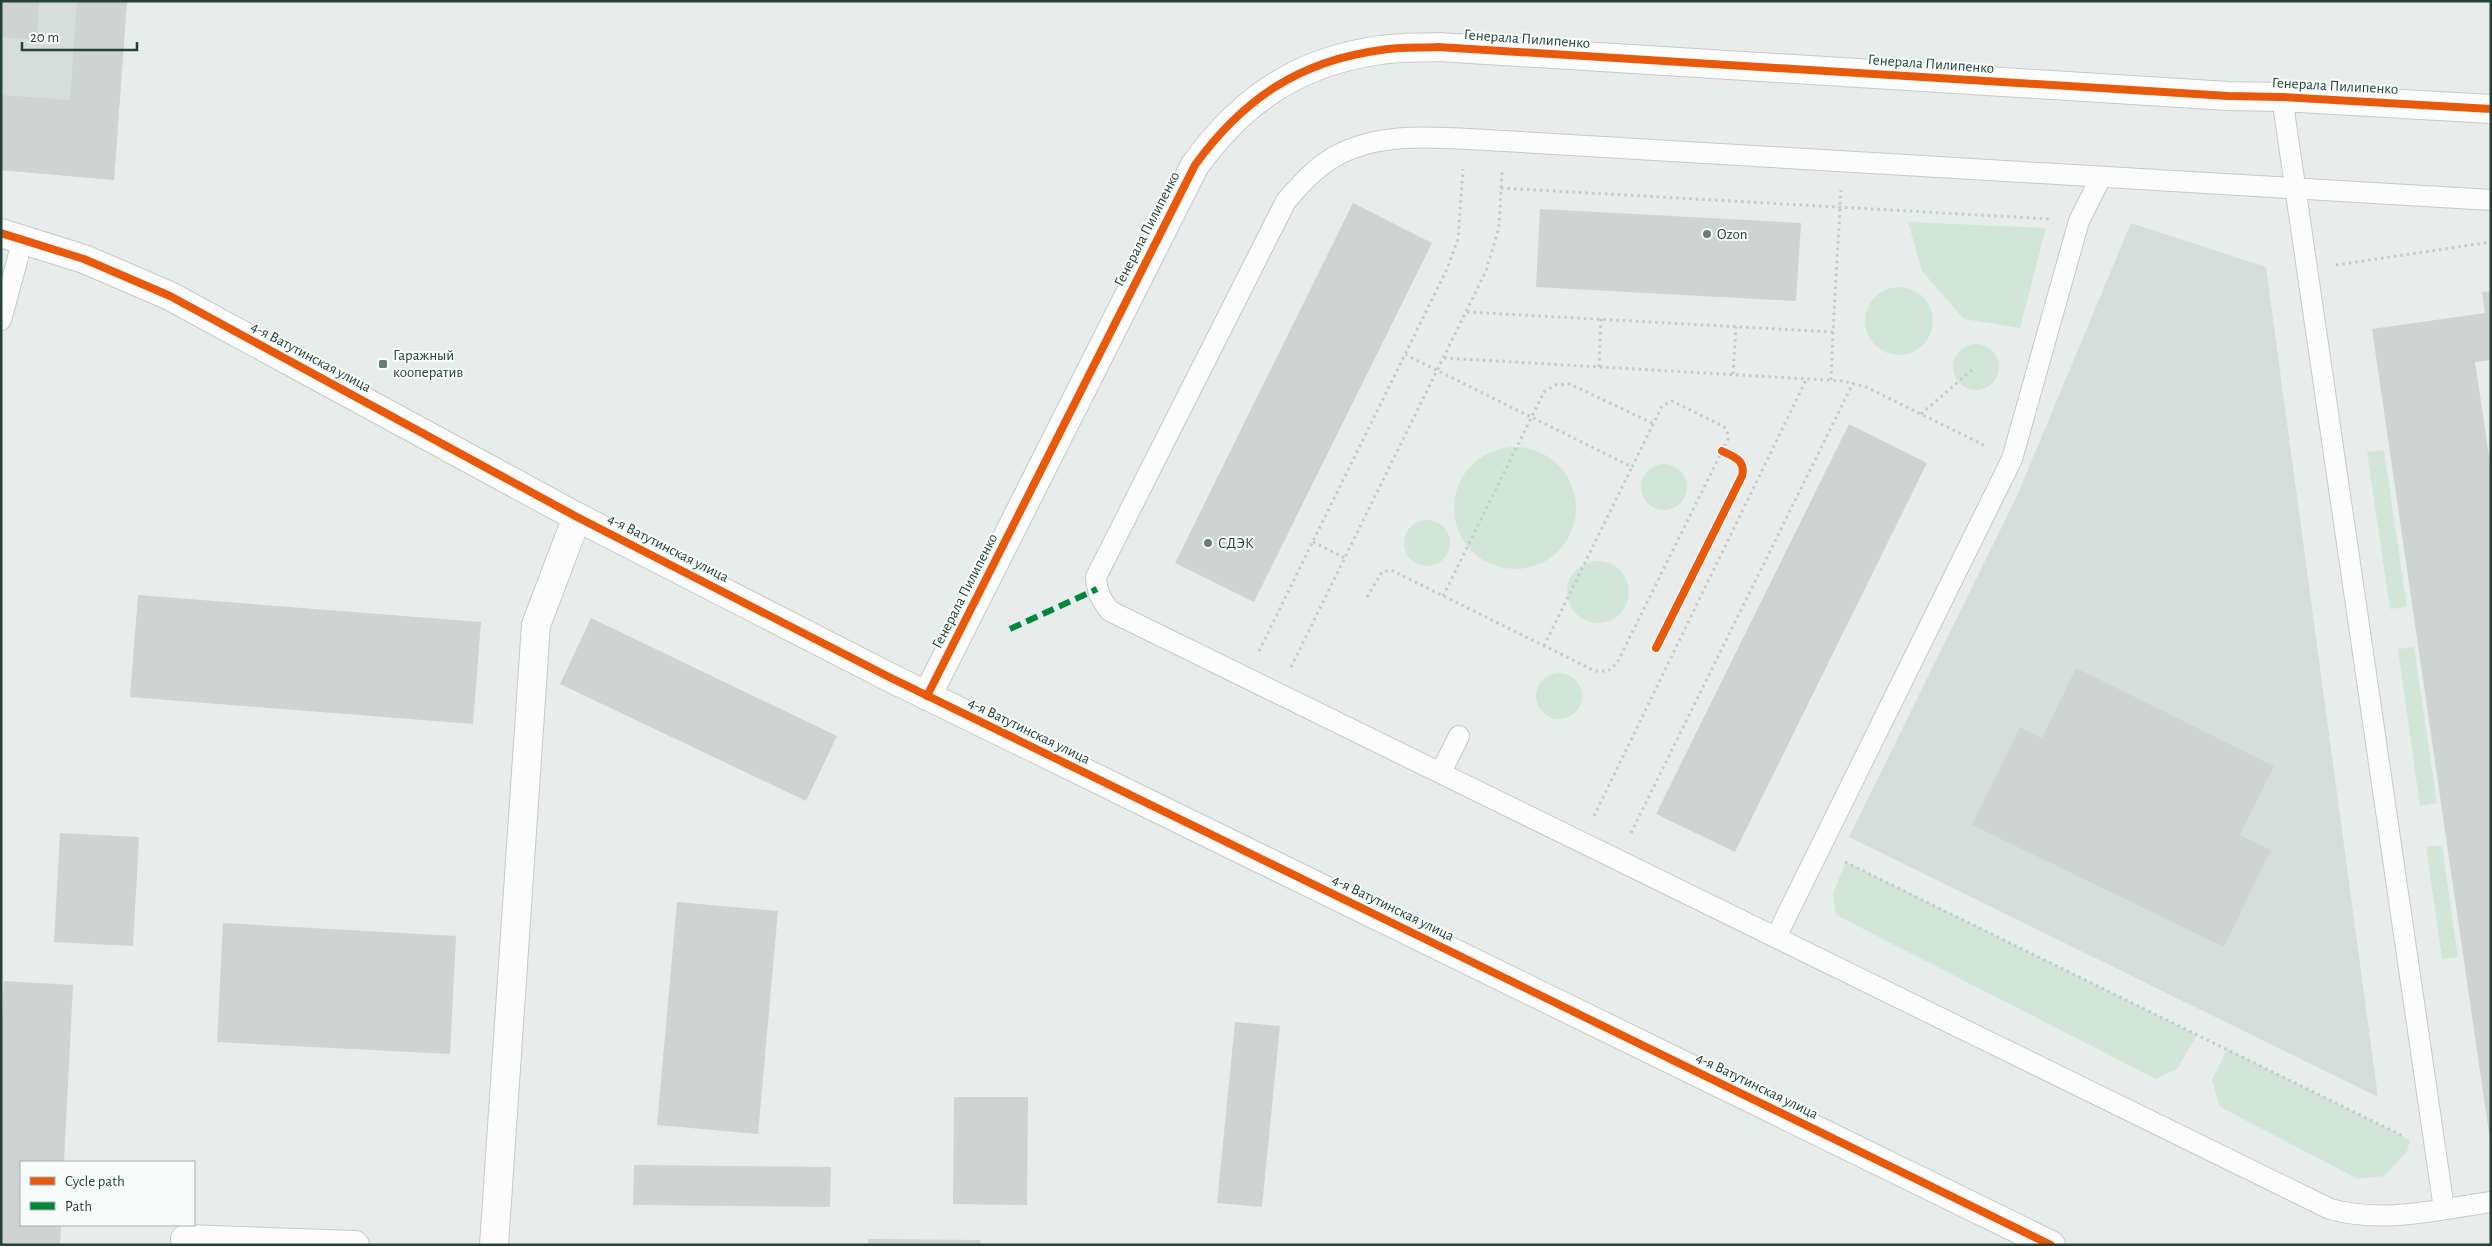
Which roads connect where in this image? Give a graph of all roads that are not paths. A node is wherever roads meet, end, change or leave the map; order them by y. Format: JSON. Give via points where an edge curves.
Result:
{"nodes":[{"id":1,"x":2282,"y":96,"type":"junction"},
{"id":2,"x":2491,"y":109,"type":"edge"},
{"id":3,"x":2101,"y":177,"type":"junction"},
{"id":4,"x":2296,"y":188,"type":"junction"},
{"id":5,"x":2491,"y":200,"type":"edge"},
{"id":6,"x":12,"y":236,"type":"edge"},
{"id":7,"x":1,"y":320,"type":"edge"},
{"id":8,"x":577,"y":516,"type":"junction"},
{"id":9,"x":928,"y":696,"type":"junction"},
{"id":10,"x":1459,"y":736,"type":"dead end"},
{"id":11,"x":1441,"y":772,"type":"junction"},
{"id":12,"x":1776,"y":937,"type":"junction"},
{"id":13,"x":2491,"y":1202,"type":"edge"},
{"id":14,"x":2444,"y":1209,"type":"junction"},
{"id":15,"x":2018,"y":1237,"type":"edge"},
{"id":16,"x":185,"y":1239,"type":"dead end"},
{"id":17,"x":355,"y":1245,"type":"edge"},
{"id":18,"x":494,"y":1245,"type":"edge"},
{"id":19,"x":2051,"y":1245,"type":"edge"}],
"edges":[{"from":1,"to":2,"type":"street","name":"Генерала Пилипенко"},
{"from":1,"to":4,"type":"lane"},
{"from":1,"to":9,"type":"street","name":"Генерала Пилипенко","via":[[2208,95],[1438,47],[1381,50],[1328,61],[1294,75],[1240,112],[1195,165]]},
{"from":3,"to":4,"type":"lane"},
{"from":3,"to":11,"type":"lane","via":[[1417,137],[1372,141],[1334,157],[1307,177],[1286,201],[1096,577],[1097,589],[1110,611]]},
{"from":3,"to":12,"type":"lane","via":[[2079,221],[2012,459]]},
{"from":4,"to":5,"type":"lane"},
{"from":4,"to":14,"type":"lane"},
{"from":6,"to":7,"type":"lane"},
{"from":6,"to":8,"type":"street","name":"4-я Ватутинская улица","via":[[84,259],[170,296]]},
{"from":8,"to":9,"type":"street","name":"4-я Ватутинская улица"},
{"from":8,"to":18,"type":"street","via":[[536,625]]},
{"from":9,"to":15,"type":"street","name":"4-я Ватутинская улица"},
{"from":10,"to":11,"type":"lane"},
{"from":11,"to":12,"type":"lane"},
{"from":12,"to":14,"type":"lane","via":[[2330,1209],[2371,1217]]},
{"from":13,"to":14,"type":"lane"},
{"from":15,"to":19,"type":"street","name":"4-я Ватутинская улица"},
{"from":16,"to":17,"type":"street"}]}
